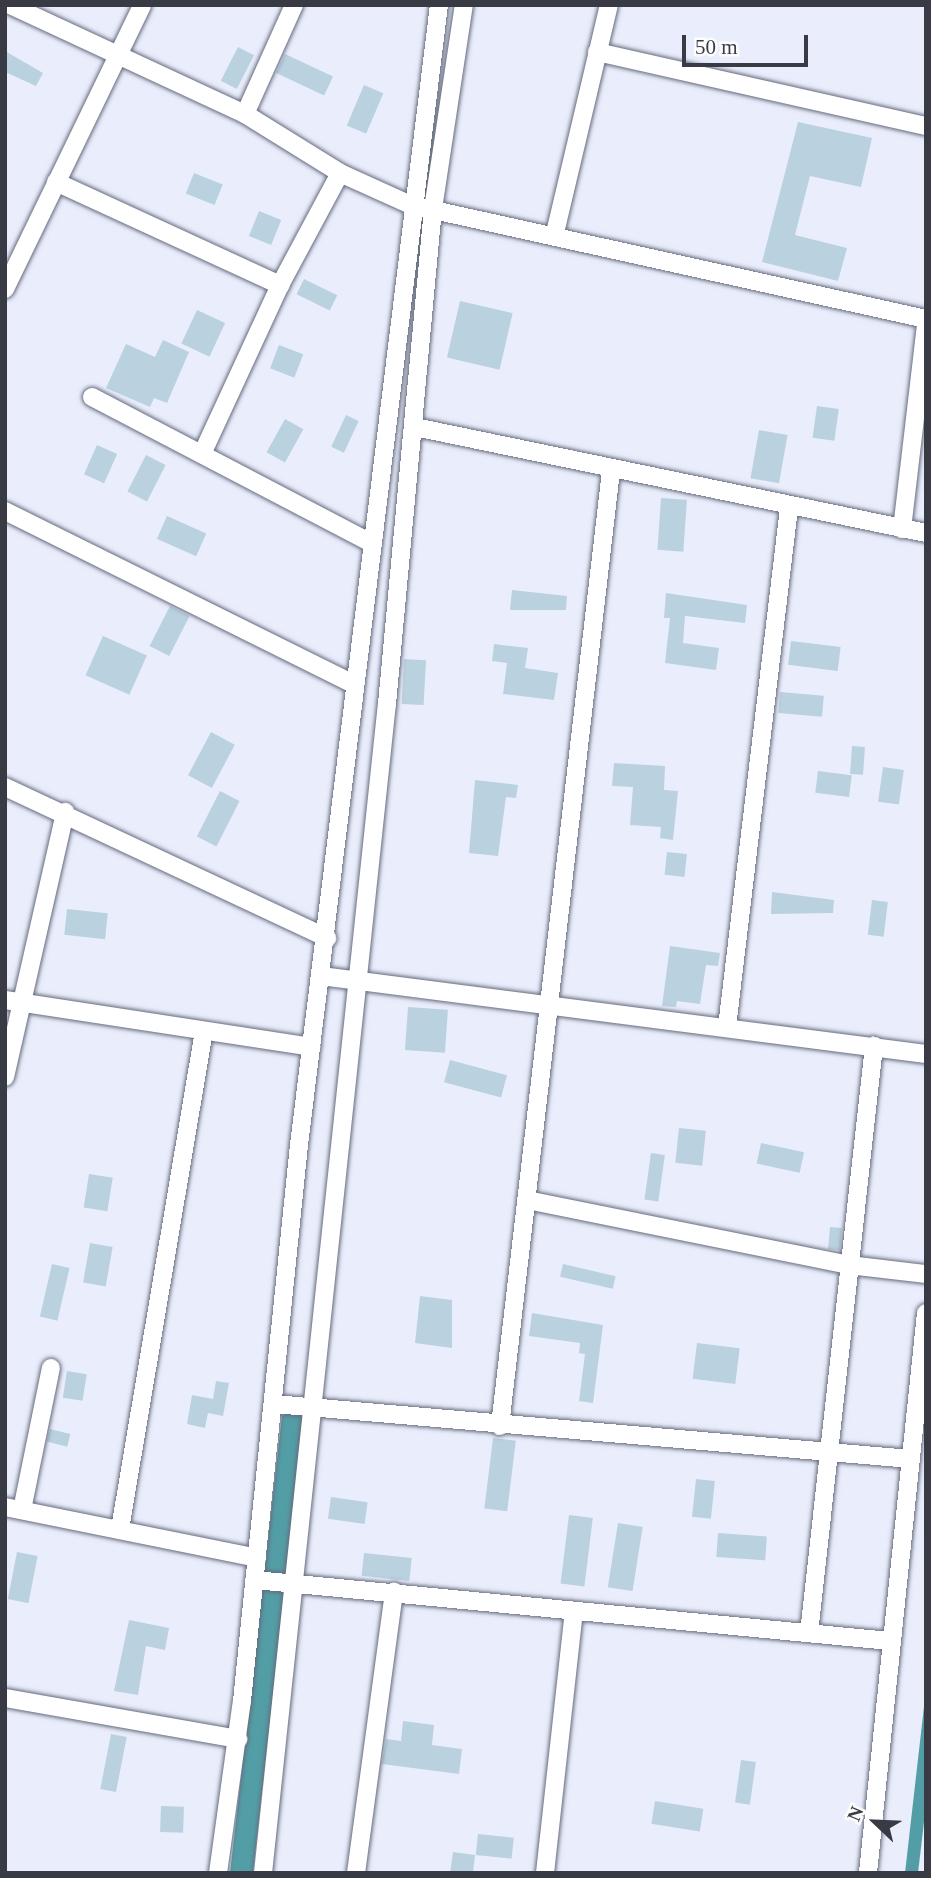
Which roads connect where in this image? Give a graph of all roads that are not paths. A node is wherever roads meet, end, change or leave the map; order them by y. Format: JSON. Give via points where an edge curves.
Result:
{"nodes":[{"id":1,"x":10,"y":5,"type":"edge"},
{"id":2,"x":142,"y":5,"type":"edge"},
{"id":3,"x":294,"y":5,"type":"edge"},
{"id":4,"x":439,"y":5,"type":"edge"},
{"id":5,"x":464,"y":5,"type":"edge"},
{"id":6,"x":609,"y":5,"type":"edge"},
{"id":7,"x":597,"y":52,"type":"junction"},
{"id":8,"x":118,"y":56,"type":"junction"},
{"id":9,"x":245,"y":114,"type":"junction"},
{"id":10,"x":926,"y":126,"type":"edge"},
{"id":11,"x":340,"y":173,"type":"junction"},
{"id":12,"x":56,"y":183,"type":"junction"},
{"id":13,"x":411,"y":205,"type":"junction"},
{"id":14,"x":433,"y":209,"type":"junction"},
{"id":15,"x":555,"y":233,"type":"junction"},
{"id":16,"x":12,"y":257,"type":"edge"},
{"id":17,"x":280,"y":285,"type":"junction"},
{"id":18,"x":5,"y":289,"type":"edge"},
{"id":19,"x":926,"y":322,"type":"edge"},
{"id":20,"x":92,"y":397,"type":"dead end"},
{"id":21,"x":415,"y":426,"type":"junction"},
{"id":22,"x":202,"y":454,"type":"junction"},
{"id":23,"x":611,"y":471,"type":"junction"},
{"id":24,"x":789,"y":508,"type":"junction"},
{"id":25,"x":5,"y":512,"type":"edge"},
{"id":26,"x":902,"y":529,"type":"junction"},
{"id":27,"x":926,"y":533,"type":"edge"},
{"id":28,"x":373,"y":544,"type":"junction"},
{"id":29,"x":355,"y":685,"type":"junction"},
{"id":30,"x":5,"y":787,"type":"edge"},
{"id":31,"x":65,"y":812,"type":"junction"},
{"id":32,"x":327,"y":938,"type":"junction"},
{"id":33,"x":321,"y":976,"type":"junction"},
{"id":34,"x":354,"y":982,"type":"junction"},
{"id":35,"x":12,"y":1000,"type":"edge"},
{"id":36,"x":550,"y":1004,"type":"junction"},
{"id":37,"x":727,"y":1027,"type":"junction"},
{"id":38,"x":204,"y":1031,"type":"junction"},
{"id":39,"x":874,"y":1046,"type":"junction"},
{"id":40,"x":311,"y":1047,"type":"junction"},
{"id":41,"x":926,"y":1055,"type":"edge"},
{"id":42,"x":5,"y":1077,"type":"edge"},
{"id":43,"x":527,"y":1200,"type":"junction"},
{"id":44,"x":849,"y":1265,"type":"junction"},
{"id":45,"x":926,"y":1274,"type":"edge"},
{"id":46,"x":926,"y":1313,"type":"edge"},
{"id":47,"x":51,"y":1368,"type":"dead end"},
{"id":48,"x":294,"y":1405,"type":"junction"},
{"id":49,"x":500,"y":1426,"type":"junction"},
{"id":50,"x":829,"y":1453,"type":"junction"},
{"id":51,"x":910,"y":1459,"type":"junction"},
{"id":52,"x":14,"y":1508,"type":"edge"},
{"id":53,"x":120,"y":1529,"type":"junction"},
{"id":54,"x":257,"y":1558,"type":"junction"},
{"id":55,"x":258,"y":1581,"type":"junction"},
{"id":56,"x":291,"y":1584,"type":"junction"},
{"id":57,"x":394,"y":1592,"type":"junction"},
{"id":58,"x":574,"y":1612,"type":"junction"},
{"id":59,"x":809,"y":1633,"type":"junction"},
{"id":60,"x":890,"y":1641,"type":"junction"},
{"id":61,"x":5,"y":1698,"type":"edge"},
{"id":62,"x":238,"y":1739,"type":"junction"},
{"id":63,"x":218,"y":1873,"type":"edge"},
{"id":64,"x":263,"y":1873,"type":"edge"},
{"id":65,"x":356,"y":1873,"type":"edge"},
{"id":66,"x":545,"y":1873,"type":"edge"},
{"id":67,"x":868,"y":1873,"type":"edge"}],
"edges":[{"from":1,"to":8,"type":"street"},
{"from":2,"to":8,"type":"street"},
{"from":3,"to":9,"type":"street"},
{"from":4,"to":13,"type":"street"},
{"from":5,"to":14,"type":"street"},
{"from":6,"to":7,"type":"street"},
{"from":7,"to":10,"type":"street"},
{"from":7,"to":15,"type":"street"},
{"from":8,"to":9,"type":"street"},
{"from":8,"to":12,"type":"street"},
{"from":9,"to":11,"type":"street"},
{"from":11,"to":13,"type":"street"},
{"from":11,"to":17,"type":"street"},
{"from":12,"to":16,"type":"street"},
{"from":12,"to":17,"type":"street"},
{"from":13,"to":14,"type":"street"},
{"from":13,"to":28,"type":"street"},
{"from":14,"to":15,"type":"street"},
{"from":14,"to":21,"type":"street"},
{"from":15,"to":19,"type":"street"},
{"from":16,"to":18,"type":"street"},
{"from":17,"to":22,"type":"street"},
{"from":19,"to":26,"type":"street"},
{"from":20,"to":22,"type":"street"},
{"from":21,"to":23,"type":"street"},
{"from":21,"to":34,"type":"street"},
{"from":22,"to":28,"type":"street"},
{"from":23,"to":24,"type":"street"},
{"from":23,"to":36,"type":"street"},
{"from":24,"to":26,"type":"street"},
{"from":24,"to":37,"type":"street"},
{"from":25,"to":29,"type":"street"},
{"from":26,"to":27,"type":"street"},
{"from":28,"to":29,"type":"street"},
{"from":29,"to":32,"type":"street"},
{"from":30,"to":31,"type":"street"},
{"from":31,"to":32,"type":"street"},
{"from":31,"to":35,"type":"street"},
{"from":32,"to":33,"type":"street"},
{"from":33,"to":34,"type":"street"},
{"from":33,"to":40,"type":"street"},
{"from":34,"to":36,"type":"street"},
{"from":34,"to":48,"type":"street"},
{"from":35,"to":38,"type":"street"},
{"from":35,"to":42,"type":"street"},
{"from":36,"to":37,"type":"street"},
{"from":36,"to":43,"type":"street"},
{"from":37,"to":39,"type":"street"},
{"from":38,"to":40,"type":"street"},
{"from":38,"to":53,"type":"street"},
{"from":39,"to":41,"type":"street"},
{"from":39,"to":44,"type":"street"},
{"from":40,"to":48,"type":"street"},
{"from":43,"to":44,"type":"street"},
{"from":43,"to":49,"type":"street"},
{"from":44,"to":45,"type":"street"},
{"from":44,"to":50,"type":"street"},
{"from":46,"to":51,"type":"street"},
{"from":47,"to":52,"type":"street"},
{"from":48,"to":49,"type":"street"},
{"from":48,"to":54,"type":"street"},
{"from":48,"to":56,"type":"street"},
{"from":49,"to":50,"type":"street"},
{"from":50,"to":51,"type":"street"},
{"from":50,"to":59,"type":"street"},
{"from":51,"to":60,"type":"street"},
{"from":52,"to":53,"type":"street"},
{"from":53,"to":54,"type":"street"},
{"from":54,"to":55,"type":"street"},
{"from":55,"to":56,"type":"street"},
{"from":55,"to":62,"type":"street"},
{"from":56,"to":57,"type":"street"},
{"from":56,"to":64,"type":"street"},
{"from":57,"to":58,"type":"street"},
{"from":57,"to":65,"type":"street"},
{"from":58,"to":59,"type":"street"},
{"from":58,"to":66,"type":"street"},
{"from":59,"to":60,"type":"street"},
{"from":60,"to":67,"type":"street"},
{"from":61,"to":62,"type":"street"},
{"from":62,"to":63,"type":"street"}]}
